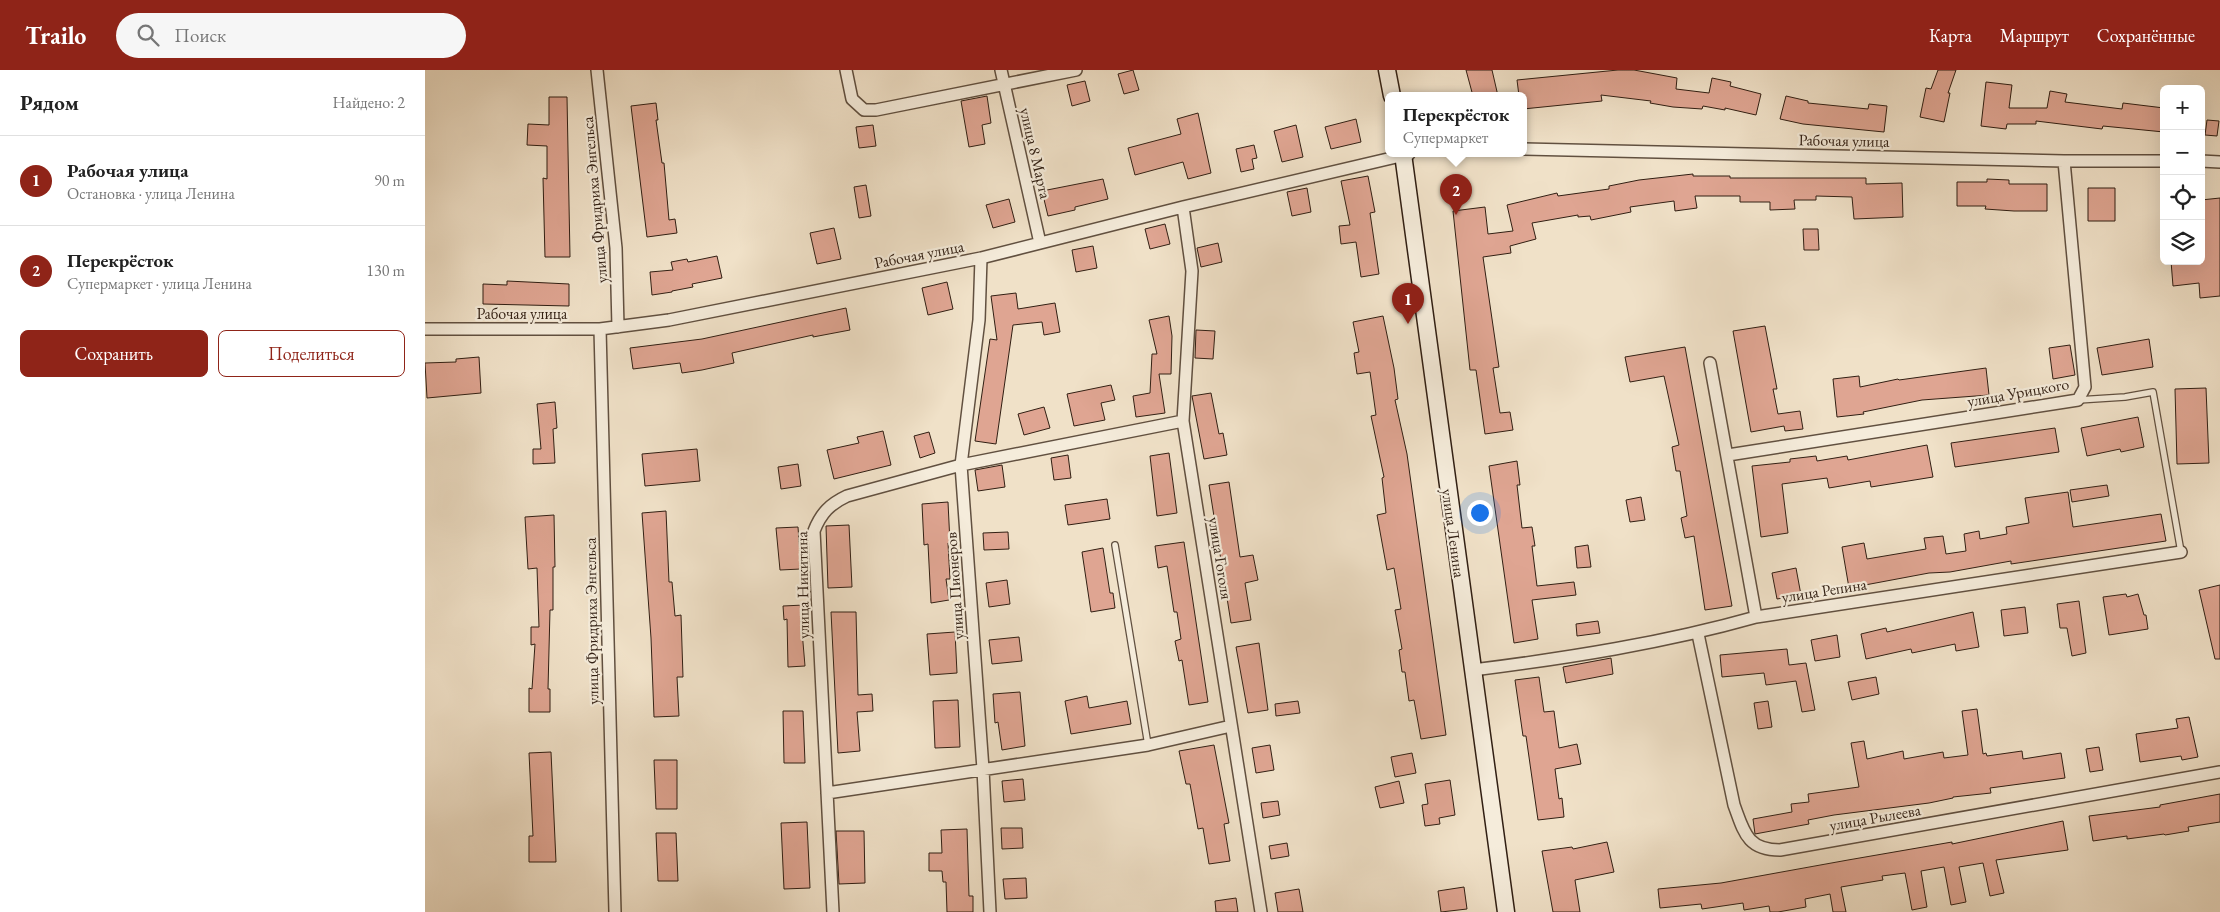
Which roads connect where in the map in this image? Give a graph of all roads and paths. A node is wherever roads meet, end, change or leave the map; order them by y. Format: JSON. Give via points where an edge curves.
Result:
{"nodes":[{"id":1,"x":597,"y":70,"type":"edge"},
{"id":2,"x":846,"y":70,"type":"edge"},
{"id":3,"x":1001,"y":70,"type":"edge"},
{"id":4,"x":1076,"y":70,"type":"edge"},
{"id":5,"x":1387,"y":70,"type":"edge"},
{"id":6,"x":1004,"y":85,"type":"junction"},
{"id":7,"x":1391,"y":92,"type":"edge"},
{"id":8,"x":1527,"y":149,"type":"edge"},
{"id":9,"x":1391,"y":157,"type":"edge"},
{"id":10,"x":1403,"y":157,"type":"edge"},
{"id":11,"x":2064,"y":161,"type":"junction"},
{"id":12,"x":2160,"y":161,"type":"edge"},
{"id":13,"x":2205,"y":161,"type":"edge"},
{"id":14,"x":2220,"y":162,"type":"edge"},
{"id":15,"x":1183,"y":207,"type":"junction"},
{"id":16,"x":1040,"y":243,"type":"junction"},
{"id":17,"x":981,"y":258,"type":"junction"},
{"id":18,"x":618,"y":327,"type":"junction"},
{"id":19,"x":600,"y":328,"type":"junction"},
{"id":20,"x":425,"y":329,"type":"edge"},
{"id":21,"x":1710,"y":362,"type":"dead end"},
{"id":22,"x":2078,"y":400,"type":"junction"},
{"id":23,"x":1183,"y":421,"type":"junction"},
{"id":24,"x":1728,"y":455,"type":"junction"},
{"id":25,"x":961,"y":465,"type":"junction"},
{"id":26,"x":1115,"y":545,"type":"dead end"},
{"id":27,"x":2181,"y":552,"type":"joint"},
{"id":28,"x":1756,"y":617,"type":"junction"},
{"id":29,"x":1698,"y":634,"type":"junction"},
{"id":30,"x":1473,"y":670,"type":"junction"},
{"id":31,"x":1231,"y":726,"type":"junction"},
{"id":32,"x":1148,"y":745,"type":"junction"},
{"id":33,"x":983,"y":769,"type":"junction"},
{"id":34,"x":2220,"y":772,"type":"edge"},
{"id":35,"x":827,"y":793,"type":"junction"},
{"id":36,"x":615,"y":912,"type":"edge"},
{"id":37,"x":833,"y":912,"type":"edge"},
{"id":38,"x":990,"y":912,"type":"edge"},
{"id":39,"x":1261,"y":912,"type":"edge"},
{"id":40,"x":1506,"y":912,"type":"edge"}],
"edges":[{"from":1,"to":18,"type":"street","name":"улица Фридриха Энгельса","via":[[617,248]]},
{"from":2,"to":6,"type":"street","via":[[852,99],[864,110]]},
{"from":3,"to":6,"type":"street","name":"улица 8 Марта"},
{"from":4,"to":6,"type":"street"},
{"from":5,"to":7,"type":"street"},
{"from":6,"to":16,"type":"street","name":"улица 8 Марта"},
{"from":8,"to":11,"type":"street","name":"Рабочая улица"},
{"from":9,"to":15,"type":"street","name":"Рабочая улица"},
{"from":10,"to":30,"type":"street","name":"улица Ленина"},
{"from":11,"to":12,"type":"street","name":"Рабочая улица"},
{"from":11,"to":22,"type":"street","name":"улица Урицкого","via":[[2085,387]]},
{"from":13,"to":14,"type":"street"},
{"from":15,"to":16,"type":"street","name":"Рабочая улица"},
{"from":15,"to":23,"type":"street","name":"улица Гоголя","via":[[1192,271]]},
{"from":16,"to":17,"type":"street","name":"Рабочая улица"},
{"from":17,"to":18,"type":"street","name":"Рабочая улица","via":[[669,320]]},
{"from":17,"to":25,"type":"street","name":"улица Пионеров","via":[[979,320]]},
{"from":18,"to":19,"type":"street","name":"Рабочая улица"},
{"from":19,"to":20,"type":"street","name":"Рабочая улица"},
{"from":19,"to":36,"type":"street","name":"улица Фридриха Энгельса"},
{"from":21,"to":24,"type":"street"},
{"from":22,"to":24,"type":"street","name":"улица Урицкого"},
{"from":22,"to":27,"type":"lane","via":[[2153,392]]},
{"from":23,"to":25,"type":"street","name":"улица Никитина"},
{"from":23,"to":31,"type":"street","name":"улица Гоголя"},
{"from":24,"to":28,"type":"street"},
{"from":25,"to":33,"type":"street","name":"улица Пионеров"},
{"from":25,"to":35,"type":"street","name":"улица Никитина","via":[[847,496],[834,502],[819,519],[814,531]]},
{"from":26,"to":32,"type":"lane"},
{"from":27,"to":28,"type":"street","name":"улица Репина"},
{"from":28,"to":29,"type":"street","name":"улица Репина"},
{"from":29,"to":30,"type":"street","name":"улица Репина","via":[[1546,661]]},
{"from":29,"to":34,"type":"street","name":"улица Рылеева","via":[[1734,805],[1751,843],[1765,850],[1780,850]]},
{"from":30,"to":40,"type":"street","name":"улица Ленина"},
{"from":31,"to":32,"type":"street"},
{"from":31,"to":39,"type":"street","name":"улица Гоголя"},
{"from":32,"to":33,"type":"street"},
{"from":33,"to":35,"type":"street"},
{"from":33,"to":38,"type":"street","name":"улица Пионеров"},
{"from":35,"to":37,"type":"street","name":"улица Никитина"}]}
